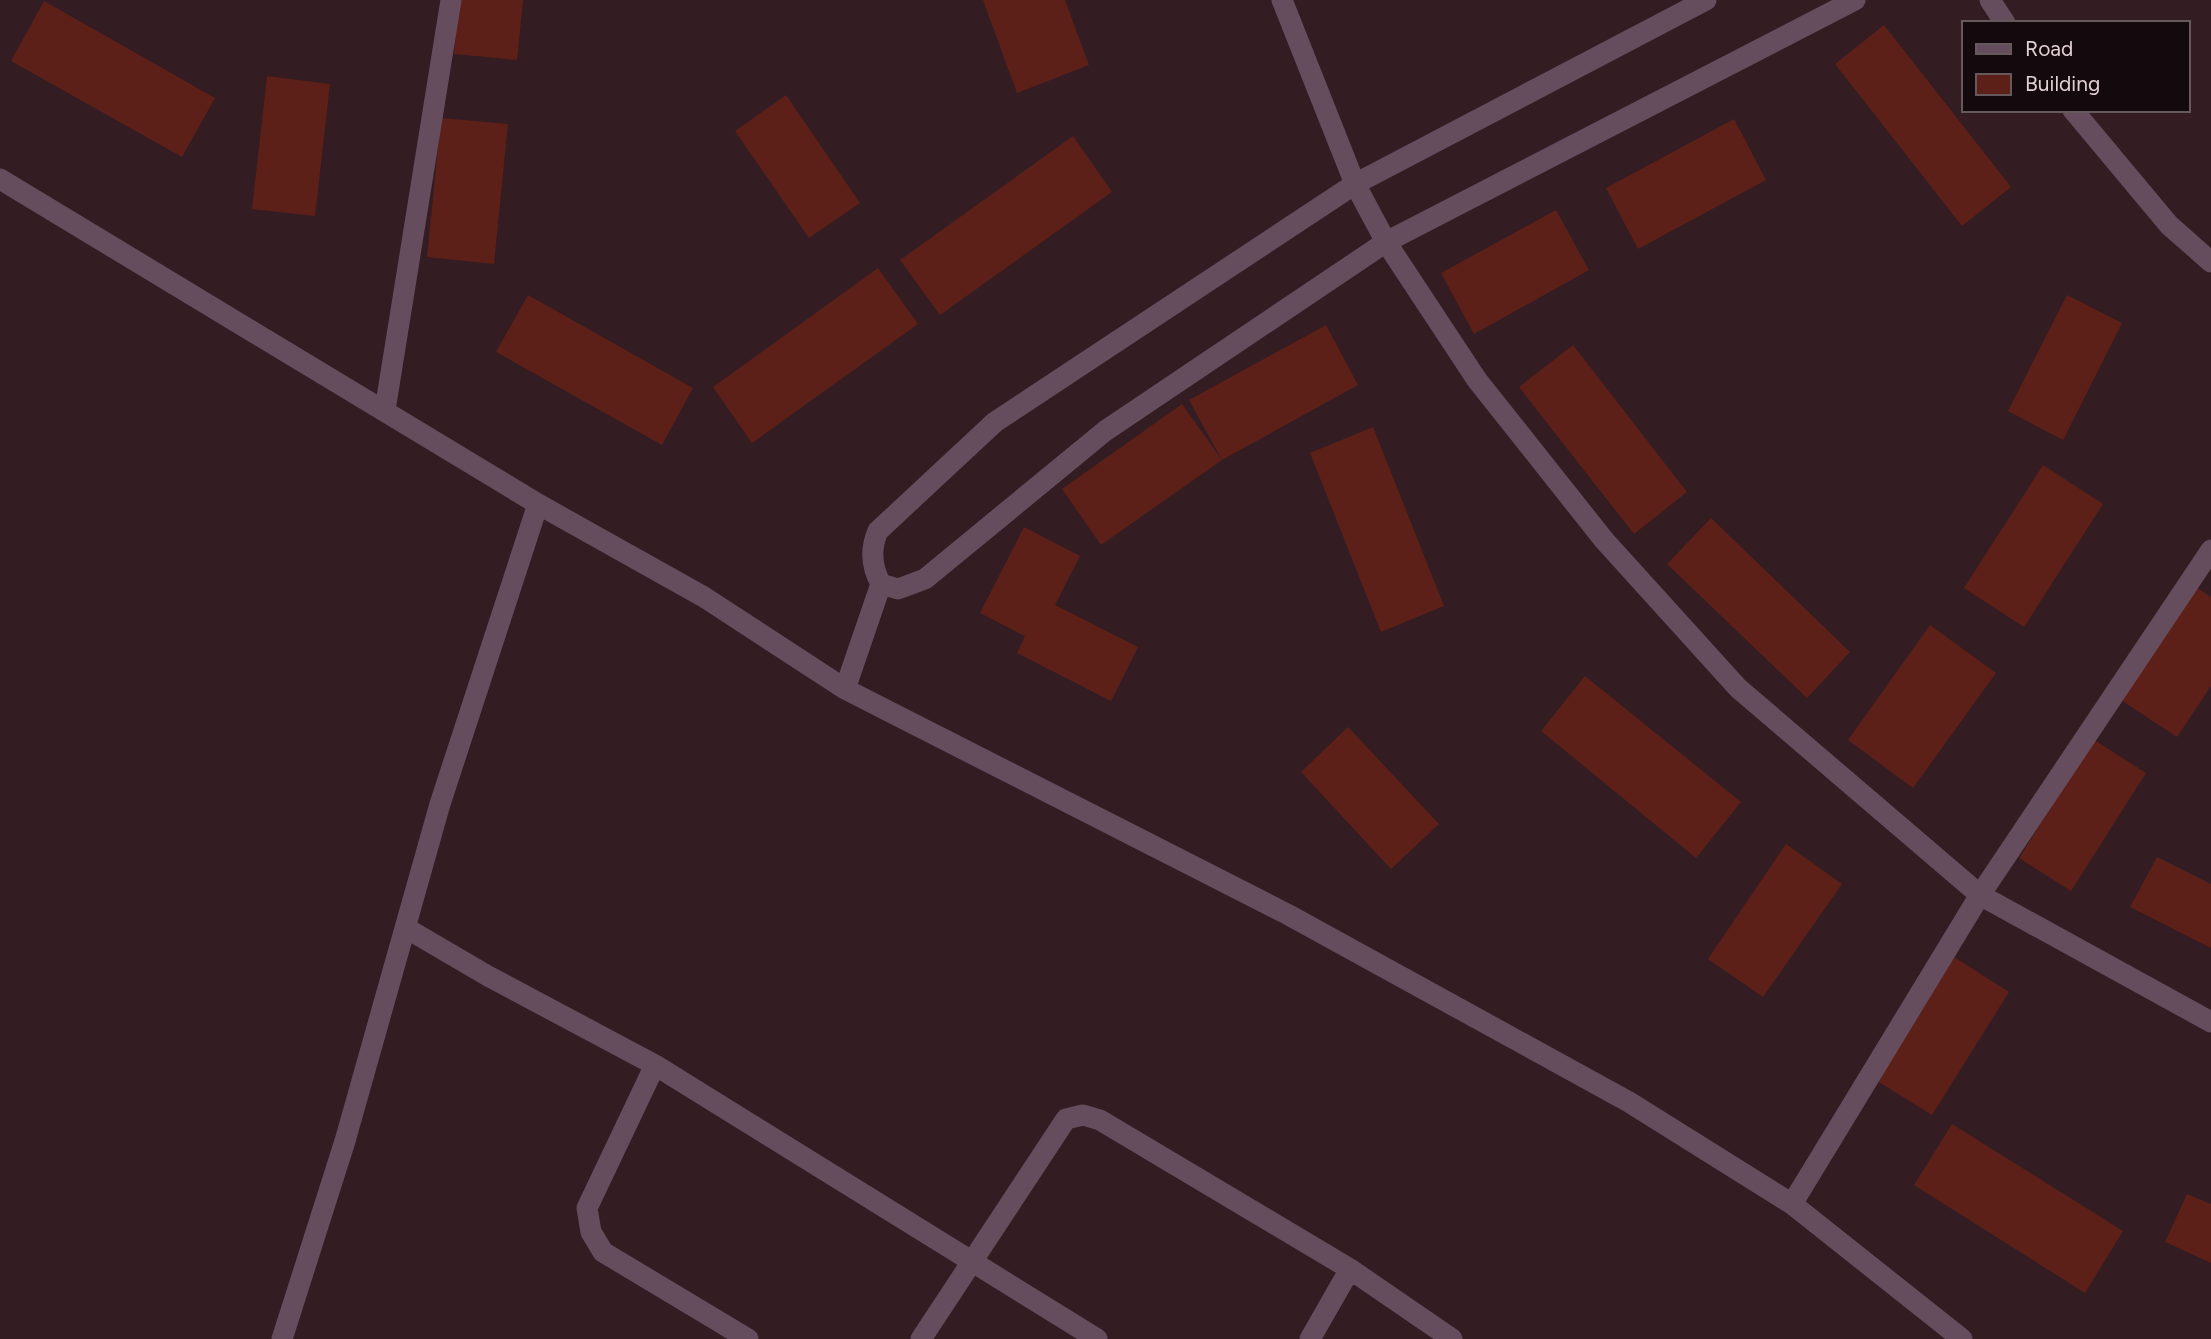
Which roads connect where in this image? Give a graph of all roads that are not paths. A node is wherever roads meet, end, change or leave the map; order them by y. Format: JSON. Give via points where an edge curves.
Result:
{"nodes":[{"id":1,"x":450,"y":0,"type":"edge"},
{"id":2,"x":1282,"y":0,"type":"edge"},
{"id":3,"x":1706,"y":0,"type":"edge"},
{"id":4,"x":1855,"y":0,"type":"edge"},
{"id":5,"x":1990,"y":0,"type":"edge"},
{"id":6,"x":2004,"y":21,"type":"edge"},
{"id":7,"x":2075,"y":112,"type":"edge"},
{"id":8,"x":0,"y":179,"type":"edge"},
{"id":9,"x":1355,"y":184,"type":"junction"},
{"id":10,"x":1386,"y":242,"type":"junction"},
{"id":11,"x":2211,"y":262,"type":"edge"},
{"id":12,"x":384,"y":410,"type":"junction"},
{"id":13,"x":538,"y":504,"type":"junction"},
{"id":14,"x":2211,"y":550,"type":"edge"},
{"id":15,"x":881,"y":584,"type":"junction"},
{"id":16,"x":845,"y":689,"type":"junction"},
{"id":17,"x":1980,"y":895,"type":"junction"},
{"id":18,"x":406,"y":928,"type":"junction"},
{"id":19,"x":2211,"y":1022,"type":"edge"},
{"id":20,"x":656,"y":1065,"type":"junction"},
{"id":21,"x":1792,"y":1204,"type":"junction"},
{"id":22,"x":974,"y":1264,"type":"junction"},
{"id":23,"x":1350,"y":1269,"type":"junction"},
{"id":24,"x":282,"y":1339,"type":"edge"},
{"id":25,"x":748,"y":1339,"type":"edge"},
{"id":26,"x":921,"y":1339,"type":"edge"},
{"id":27,"x":1097,"y":1339,"type":"edge"},
{"id":28,"x":1310,"y":1339,"type":"edge"},
{"id":29,"x":1452,"y":1339,"type":"edge"},
{"id":30,"x":1962,"y":1339,"type":"edge"}],
"edges":[{"from":1,"to":12,"type":"street"},
{"from":2,"to":9,"type":"street"},
{"from":3,"to":9,"type":"street"},
{"from":4,"to":10,"type":"street"},
{"from":5,"to":6,"type":"street"},
{"from":7,"to":11,"type":"street","via":[[2169,225]]},
{"from":8,"to":12,"type":"street"},
{"from":9,"to":10,"type":"street"},
{"from":9,"to":15,"type":"street","via":[[995,422],[878,531],[872,544]]},
{"from":10,"to":15,"type":"street","via":[[1105,431],[925,579],[898,589]]},
{"from":10,"to":17,"type":"street","via":[[1477,380],[1604,540],[1738,688]]},
{"from":12,"to":13,"type":"street"},
{"from":13,"to":16,"type":"street","via":[[704,597]]},
{"from":13,"to":18,"type":"street","via":[[440,804]]},
{"from":14,"to":17,"type":"street"},
{"from":15,"to":16,"type":"street"},
{"from":16,"to":21,"type":"street","via":[[1287,914],[1629,1102]]},
{"from":17,"to":19,"type":"street"},
{"from":17,"to":21,"type":"street"},
{"from":18,"to":20,"type":"street"},
{"from":18,"to":24,"type":"street"},
{"from":20,"to":22,"type":"street"},
{"from":20,"to":25,"type":"street","via":[[587,1208],[591,1232],[603,1252]]},
{"from":21,"to":30,"type":"street"},
{"from":22,"to":23,"type":"street","via":[[1066,1119],[1083,1115],[1100,1120]]},
{"from":22,"to":26,"type":"street"},
{"from":22,"to":27,"type":"street"},
{"from":23,"to":28,"type":"street"},
{"from":23,"to":29,"type":"street"}]}
